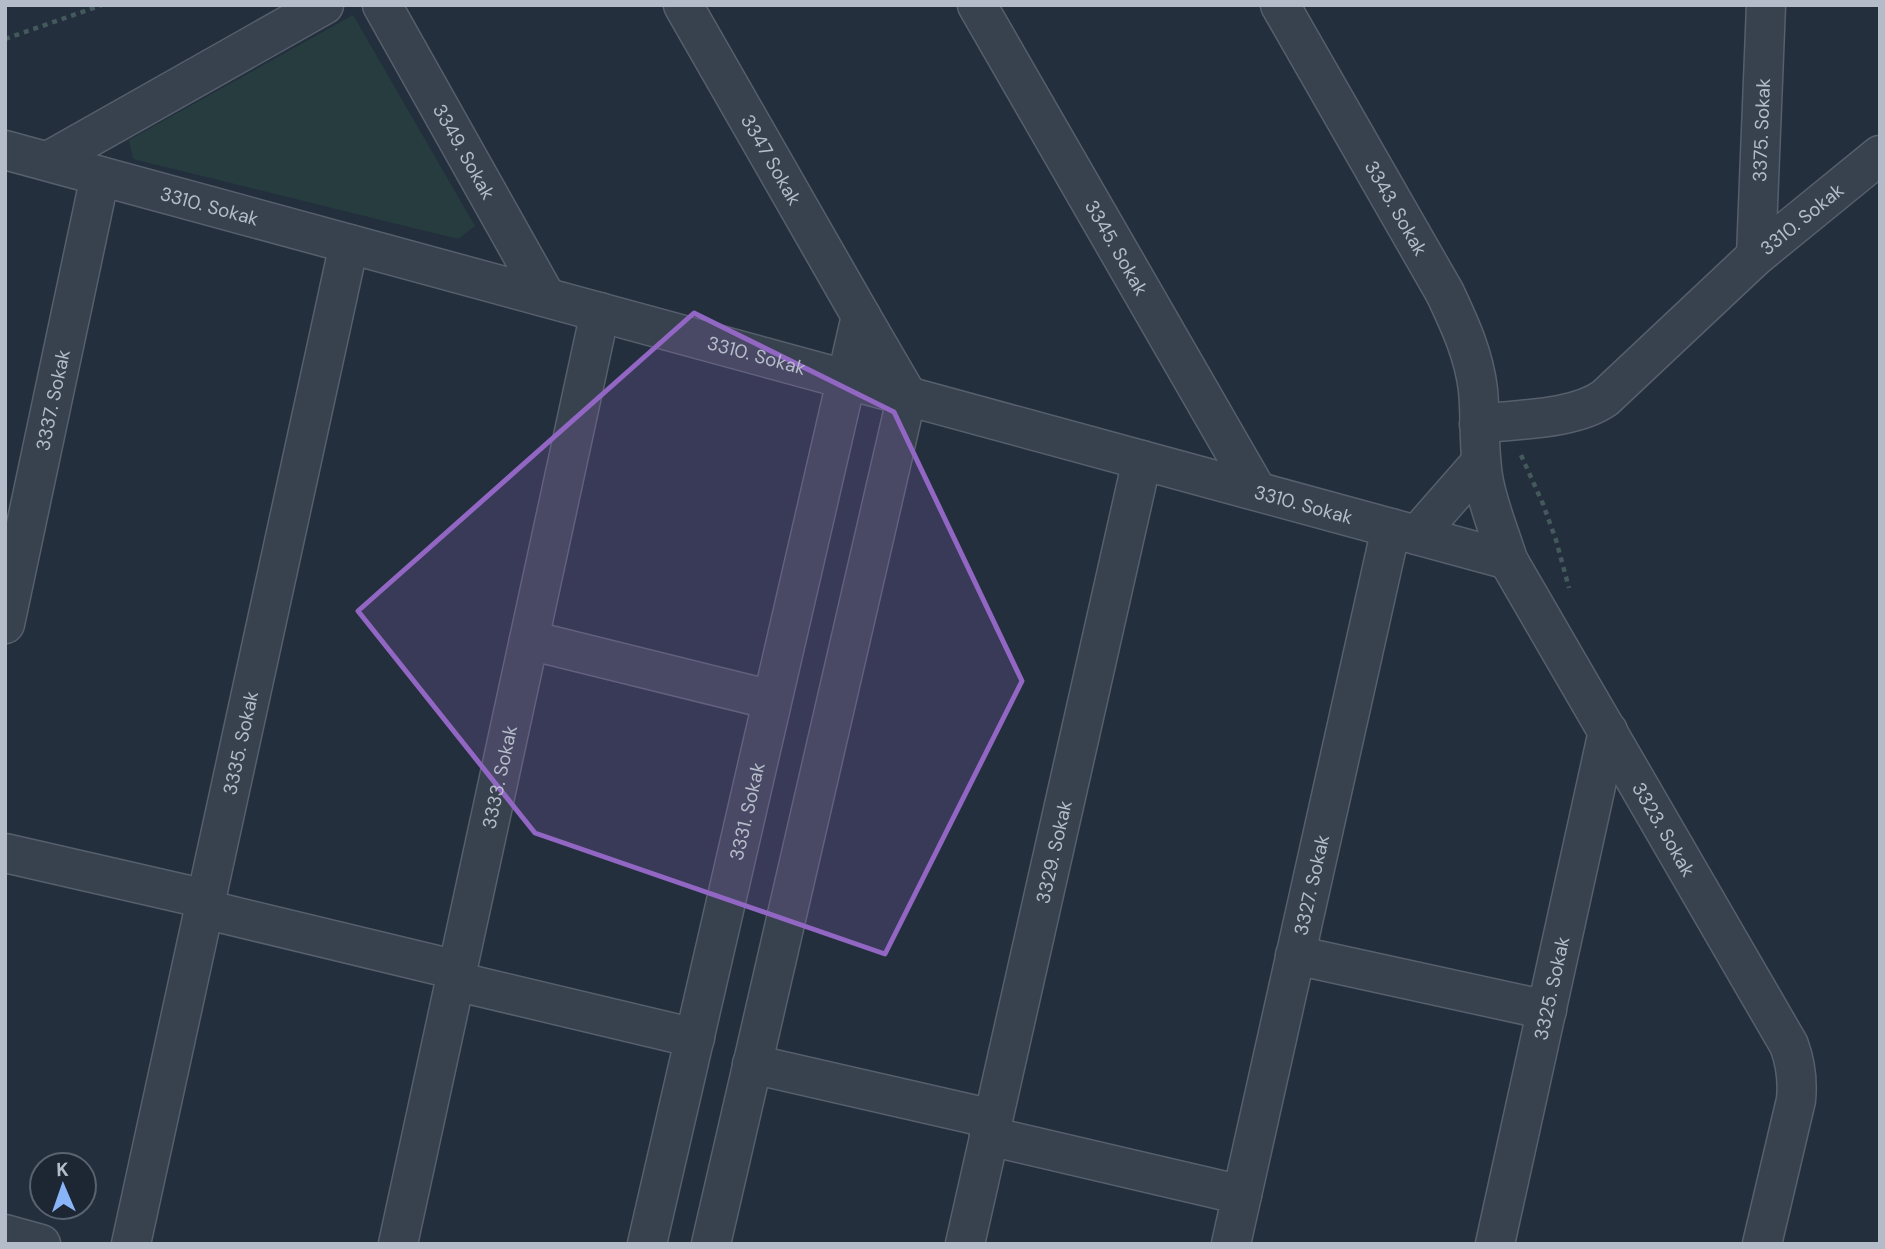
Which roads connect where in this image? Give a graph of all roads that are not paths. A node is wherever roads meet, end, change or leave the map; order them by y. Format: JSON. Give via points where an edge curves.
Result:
{"nodes":[{"id":1,"x":324,"y":5,"type":"edge"},
{"id":2,"x":382,"y":5,"type":"edge"},
{"id":3,"x":682,"y":5,"type":"edge"},
{"id":4,"x":978,"y":5,"type":"edge"},
{"id":5,"x":1280,"y":5,"type":"edge"},
{"id":6,"x":1766,"y":5,"type":"edge"},
{"id":7,"x":5,"y":150,"type":"edge"},
{"id":8,"x":1880,"y":155,"type":"edge"},
{"id":9,"x":48,"y":162,"type":"junction"},
{"id":10,"x":100,"y":176,"type":"junction"},
{"id":11,"x":349,"y":244,"type":"junction"},
{"id":12,"x":1756,"y":256,"type":"junction"},
{"id":13,"x":546,"y":297,"type":"junction"},
{"id":14,"x":600,"y":312,"type":"junction"},
{"id":15,"x":861,"y":316,"type":"junction"},
{"id":16,"x":846,"y":379,"type":"junction"},
{"id":17,"x":907,"y":395,"type":"junction"},
{"id":18,"x":1492,"y":422,"type":"junction"},
{"id":19,"x":1142,"y":460,"type":"junction"},
{"id":20,"x":1481,"y":462,"type":"junction"},
{"id":21,"x":1257,"y":491,"type":"junction"},
{"id":22,"x":17,"y":508,"type":"edge"},
{"id":23,"x":1404,"y":531,"type":"junction"},
{"id":24,"x":1508,"y":560,"type":"junction"},
{"id":25,"x":5,"y":624,"type":"edge"},
{"id":26,"x":529,"y":640,"type":"junction"},
{"id":27,"x":772,"y":700,"type":"junction"},
{"id":28,"x":1608,"y":731,"type":"junction"},
{"id":29,"x":5,"y":853,"type":"edge"},
{"id":30,"x":205,"y":904,"type":"junction"},
{"id":31,"x":1296,"y":955,"type":"junction"},
{"id":32,"x":456,"y":975,"type":"junction"},
{"id":33,"x":1546,"y":1010,"type":"junction"},
{"id":34,"x":695,"y":1038,"type":"junction"},
{"id":35,"x":752,"y":1064,"type":"junction"},
{"id":36,"x":991,"y":1127,"type":"junction"},
{"id":37,"x":1242,"y":1195,"type":"junction"},
{"id":38,"x":5,"y":1234,"type":"edge"},
{"id":39,"x":1238,"y":1242,"type":"edge"},
{"id":40,"x":41,"y":1244,"type":"edge"},
{"id":41,"x":131,"y":1244,"type":"edge"},
{"id":42,"x":398,"y":1244,"type":"edge"},
{"id":43,"x":647,"y":1244,"type":"edge"},
{"id":44,"x":711,"y":1244,"type":"edge"},
{"id":45,"x":965,"y":1244,"type":"edge"},
{"id":46,"x":1495,"y":1244,"type":"edge"},
{"id":47,"x":1762,"y":1244,"type":"edge"}],
"edges":[{"from":1,"to":9,"type":"street"},
{"from":2,"to":13,"type":"street","name":"3349. Sokak"},
{"from":3,"to":15,"type":"street","name":"3347 Sokak"},
{"from":4,"to":21,"type":"street","name":"3345. Sokak"},
{"from":5,"to":18,"type":"street","name":"3343. Sokak","via":[[1445,293],[1466,336],[1478,391]]},
{"from":6,"to":12,"type":"street","name":"3375. Sokak"},
{"from":7,"to":9,"type":"street","name":"3310. Sokak"},
{"from":8,"to":12,"type":"street","name":"3310. Sokak"},
{"from":9,"to":10,"type":"street","name":"3310. Sokak"},
{"from":10,"to":11,"type":"street","name":"3310. Sokak"},
{"from":10,"to":22,"type":"street","name":"3337. Sokak"},
{"from":11,"to":13,"type":"street","name":"3310. Sokak"},
{"from":11,"to":30,"type":"street","name":"3335. Sokak"},
{"from":12,"to":18,"type":"street","name":"3310. Sokak","via":[[1595,405],[1567,414]]},
{"from":13,"to":14,"type":"street","name":"3310. Sokak"},
{"from":14,"to":16,"type":"street","name":"3310. Sokak"},
{"from":14,"to":26,"type":"street","name":"3333. Sokak"},
{"from":15,"to":16,"type":"street","name":"3331. Sokak"},
{"from":15,"to":17,"type":"street","name":"3347 Sokak"},
{"from":16,"to":17,"type":"street","name":"3310. Sokak"},
{"from":16,"to":27,"type":"street","name":"3331. Sokak"},
{"from":17,"to":19,"type":"street","name":"3310. Sokak"},
{"from":17,"to":35,"type":"street"},
{"from":18,"to":20,"type":"street","name":"3323. Sokak"},
{"from":19,"to":21,"type":"street","name":"3310. Sokak"},
{"from":19,"to":36,"type":"street","name":"3329. Sokak"},
{"from":20,"to":23,"type":"street"},
{"from":20,"to":24,"type":"street","name":"3323. Sokak"},
{"from":21,"to":23,"type":"street","name":"3310. Sokak"},
{"from":22,"to":25,"type":"street","name":"3337. Sokak"},
{"from":23,"to":24,"type":"street","name":"3310. Sokak"},
{"from":23,"to":31,"type":"street","name":"3327. Sokak"},
{"from":24,"to":28,"type":"street","name":"3323. Sokak"},
{"from":26,"to":27,"type":"street"},
{"from":26,"to":32,"type":"street","name":"3333. Sokak"},
{"from":27,"to":34,"type":"street","name":"3331. Sokak"},
{"from":28,"to":33,"type":"street","name":"3325. Sokak"},
{"from":28,"to":47,"type":"street","name":"3323. Sokak","via":[[1789,1045],[1796,1065],[1796,1100]]},
{"from":29,"to":30,"type":"street"},
{"from":30,"to":32,"type":"street"},
{"from":30,"to":41,"type":"street","name":"3335. Sokak"},
{"from":31,"to":33,"type":"street"},
{"from":31,"to":37,"type":"street","name":"3327. Sokak"},
{"from":32,"to":34,"type":"street"},
{"from":32,"to":42,"type":"street","name":"3333. Sokak"},
{"from":33,"to":46,"type":"street","name":"3325. Sokak"},
{"from":34,"to":43,"type":"street","name":"3331. Sokak"},
{"from":35,"to":36,"type":"street"},
{"from":35,"to":44,"type":"street"},
{"from":36,"to":37,"type":"street"},
{"from":36,"to":45,"type":"street","name":"3329. Sokak"},
{"from":37,"to":39,"type":"street","name":"3327. Sokak"},
{"from":38,"to":40,"type":"street"}]}
